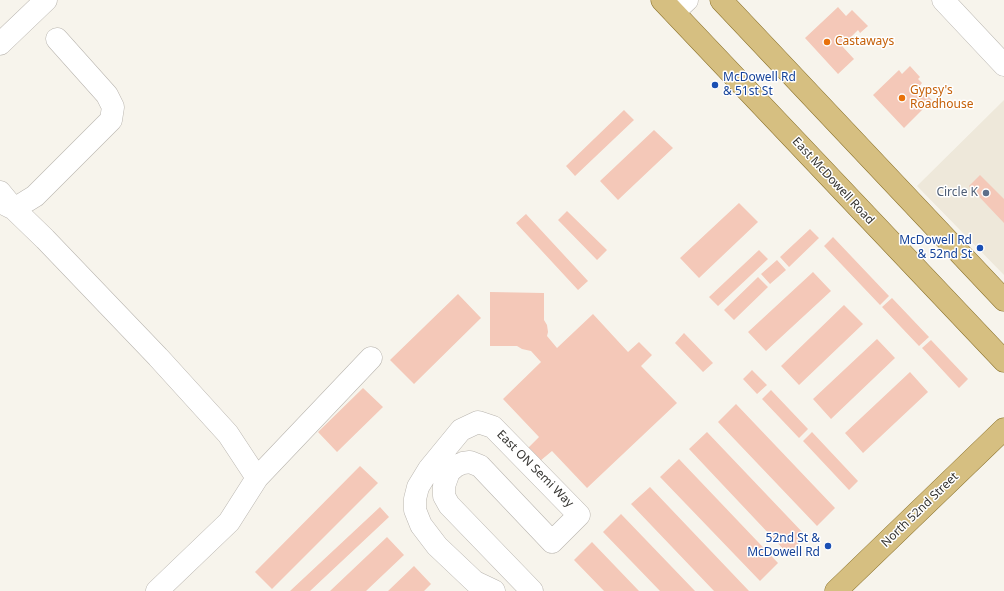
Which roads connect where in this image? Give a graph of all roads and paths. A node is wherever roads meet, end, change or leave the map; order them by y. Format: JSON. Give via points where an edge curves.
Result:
{"nodes":[{"id":1,"x":46,"y":0,"type":"edge"},
{"id":2,"x":721,"y":0,"type":"edge"},
{"id":3,"x":942,"y":0,"type":"edge"},
{"id":4,"x":674,"y":4,"type":"edge"},
{"id":5,"x":57,"y":40,"type":"dead end"},
{"id":6,"x":0,"y":44,"type":"edge"},
{"id":7,"x":1004,"y":65,"type":"edge"},
{"id":8,"x":0,"y":192,"type":"edge"},
{"id":9,"x":7,"y":205,"type":"edge"},
{"id":10,"x":1004,"y":300,"type":"edge"},
{"id":11,"x":371,"y":358,"type":"dead end"},
{"id":12,"x":1004,"y":361,"type":"edge"},
{"id":13,"x":1004,"y":429,"type":"edge"},
{"id":14,"x":257,"y":478,"type":"junction"},
{"id":15,"x":449,"y":505,"type":"junction"},
{"id":16,"x":421,"y":525,"type":"junction"},
{"id":17,"x":157,"y":591,"type":"edge"},
{"id":18,"x":494,"y":591,"type":"edge"},
{"id":19,"x":532,"y":591,"type":"edge"},
{"id":20,"x":836,"y":591,"type":"edge"}],
"edges":[{"from":1,"to":6,"type":"street"},
{"from":2,"to":10,"type":"main road"},
{"from":3,"to":7,"type":"street"},
{"from":4,"to":12,"type":"main road","name":"East McDowell Road"},
{"from":5,"to":9,"type":"street","via":[[107,95],[113,107],[111,120],[34,196]]},
{"from":8,"to":9,"type":"street"},
{"from":9,"to":14,"type":"street","via":[[44,239],[158,356],[228,434]]},
{"from":11,"to":14,"type":"street"},
{"from":13,"to":20,"type":"main road","name":"North 52nd Street"},
{"from":14,"to":17,"type":"street","via":[[229,522]]},
{"from":15,"to":16,"type":"street","via":[[438,508],[425,518]]},
{"from":15,"to":16,"type":"street","name":"East ON Semi Way","via":[[444,496],[445,479],[456,466],[470,462],[480,466],[552,542],[579,514],[493,427],[478,422],[461,430],[418,487],[415,510]]},
{"from":15,"to":19,"type":"street","name":"East ON Semi Way"},
{"from":16,"to":18,"type":"street","name":"East ON Semi Way","via":[[438,546],[475,582]]}]}
